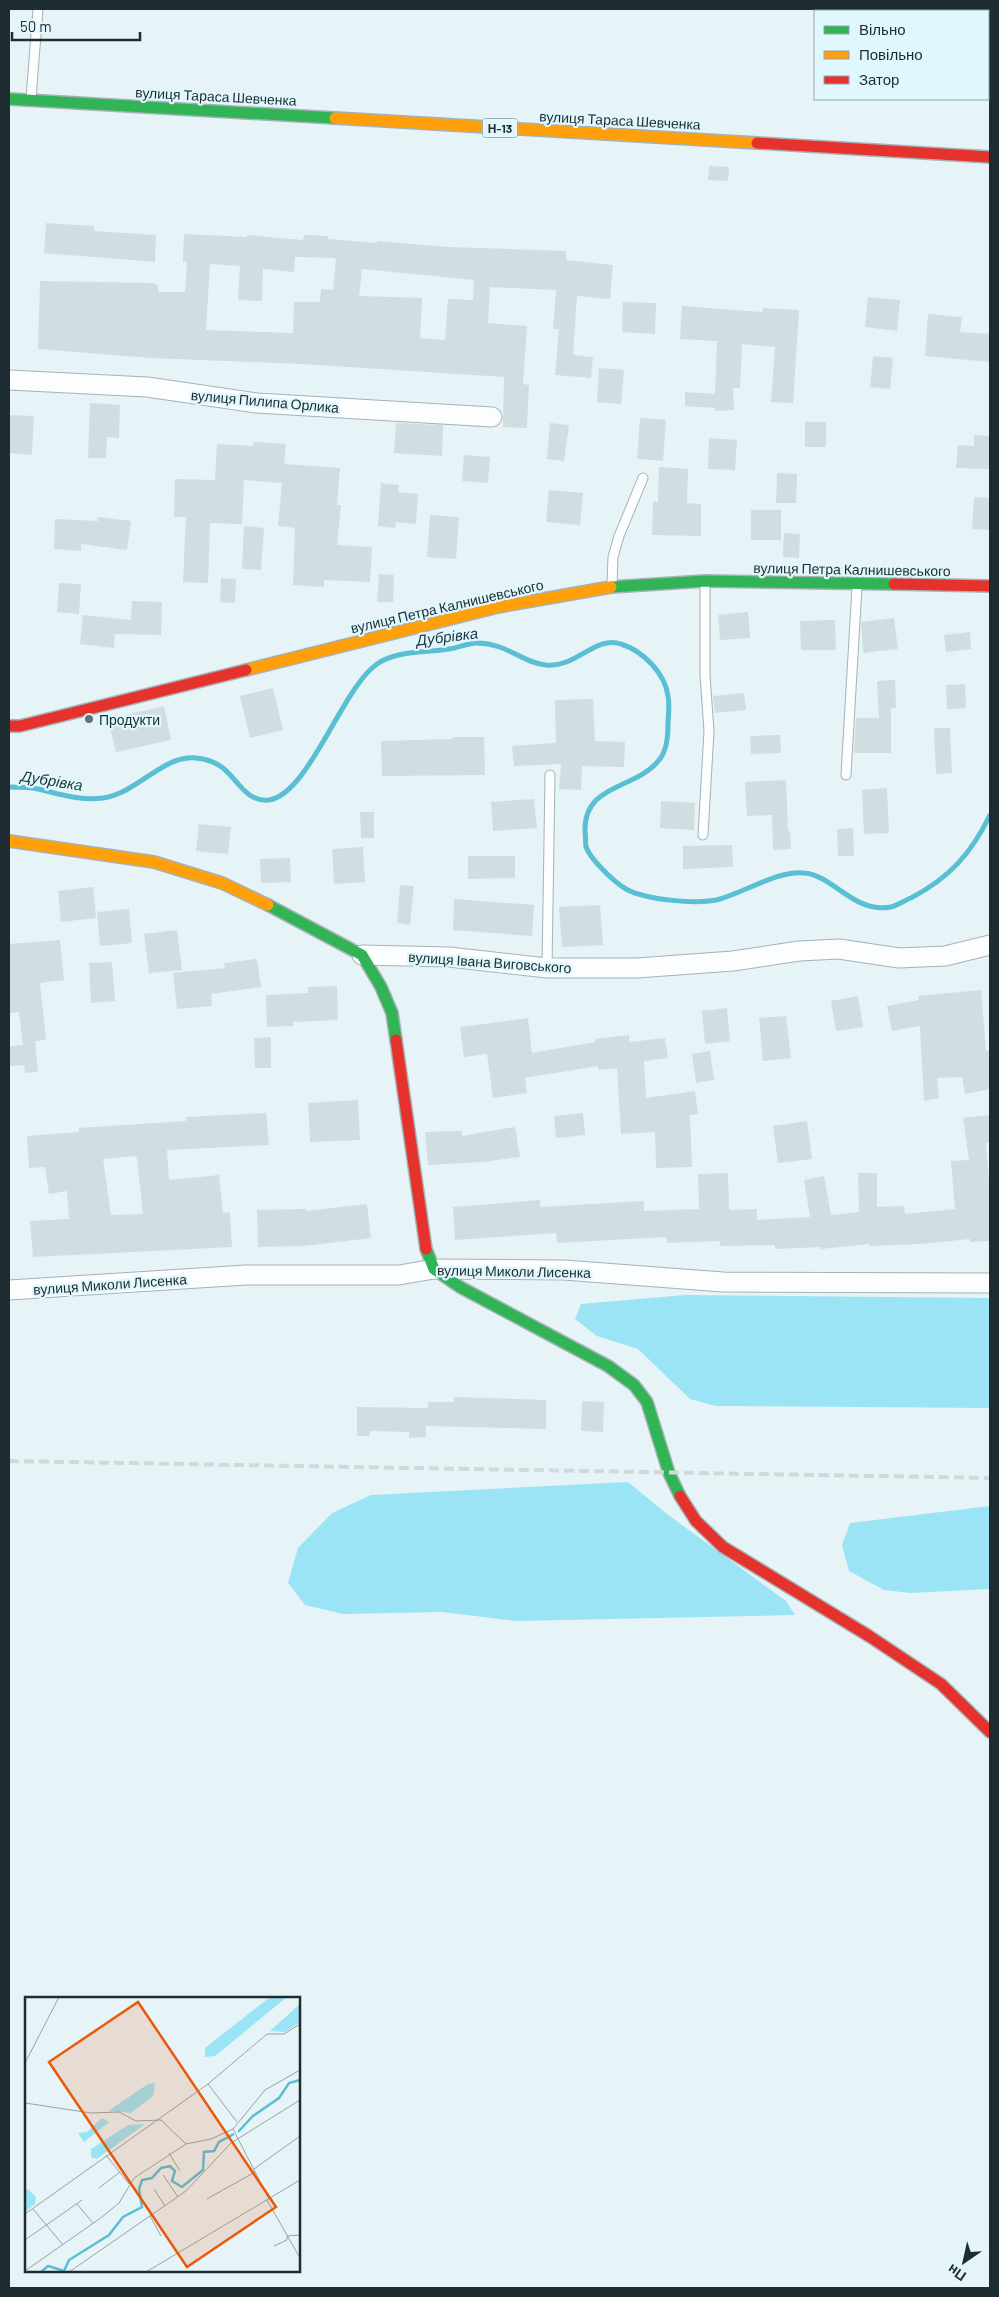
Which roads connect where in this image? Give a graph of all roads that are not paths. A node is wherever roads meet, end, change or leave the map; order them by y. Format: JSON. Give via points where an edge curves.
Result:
{"nodes":[{"id":1,"x":38,"y":9,"type":"edge"},
{"id":2,"x":9,"y":100,"type":"edge"},
{"id":3,"x":31,"y":100,"type":"junction"},
{"id":4,"x":990,"y":157,"type":"edge"},
{"id":5,"x":9,"y":380,"type":"edge"},
{"id":6,"x":492,"y":417,"type":"dead end"},
{"id":7,"x":643,"y":478,"type":"dead end"},
{"id":8,"x":705,"y":581,"type":"junction"},
{"id":9,"x":857,"y":584,"type":"junction"},
{"id":10,"x":990,"y":586,"type":"edge"},
{"id":11,"x":612,"y":587,"type":"junction"},
{"id":12,"x":9,"y":726,"type":"edge"},
{"id":13,"x":550,"y":775,"type":"dead end"},
{"id":14,"x":846,"y":775,"type":"dead end"},
{"id":15,"x":703,"y":835,"type":"dead end"},
{"id":16,"x":9,"y":841,"type":"edge"},
{"id":17,"x":990,"y":945,"type":"edge"},
{"id":18,"x":362,"y":955,"type":"junction"},
{"id":19,"x":547,"y":968,"type":"junction"},
{"id":20,"x":434,"y":1269,"type":"junction"},
{"id":21,"x":990,"y":1283,"type":"edge"},
{"id":22,"x":9,"y":1290,"type":"edge"},
{"id":23,"x":990,"y":1732,"type":"edge"}],
"edges":[{"from":1,"to":3,"type":"lane"},
{"from":2,"to":3,"type":"main road","name":"вулиця Тараса Шевченка","number":"Н-13"},
{"from":3,"to":4,"type":"main road","name":"вулиця Тараса Шевченка","number":"Н-13"},
{"from":5,"to":6,"type":"street","name":"вулиця Пилипа Орлика","via":[[147,387],[257,403]]},
{"from":7,"to":11,"type":"lane","via":[[613,557]]},
{"from":8,"to":9,"type":"main road","name":"вулиця Петра Калнишевського"},
{"from":8,"to":11,"type":"main road","name":"вулиця Петра Калнишевського"},
{"from":8,"to":15,"type":"lane","via":[[705,675],[710,731]]},
{"from":9,"to":10,"type":"main road","name":"вулиця Петра Калнишевського"},
{"from":9,"to":14,"type":"lane"},
{"from":11,"to":12,"type":"main road","name":"вулиця Петра Калнишевського","via":[[498,607],[20,726]]},
{"from":13,"to":19,"type":"lane"},
{"from":16,"to":18,"type":"main road","name":"вулиця Івана Виговського","via":[[154,862],[222,883],[292,916]]},
{"from":17,"to":19,"type":"street","name":"вулиця Івана Виговського","via":[[945,956],[899,958],[839,949],[637,968]]},
{"from":18,"to":19,"type":"street","name":"вулиця Івана Виговського","via":[[449,957]]},
{"from":18,"to":20,"type":"main road","via":[[392,1013],[424,1245]]},
{"from":20,"to":21,"type":"street","name":"вулиця Миколи Лисенка","via":[[564,1270],[723,1282]]},
{"from":20,"to":22,"type":"street","name":"вулиця Миколи Лисенка","via":[[399,1275],[246,1276]]},
{"from":20,"to":23,"type":"main road","via":[[460,1287],[608,1366],[634,1385],[647,1402],[669,1473],[696,1521],[723,1547],[941,1684]]}]}
